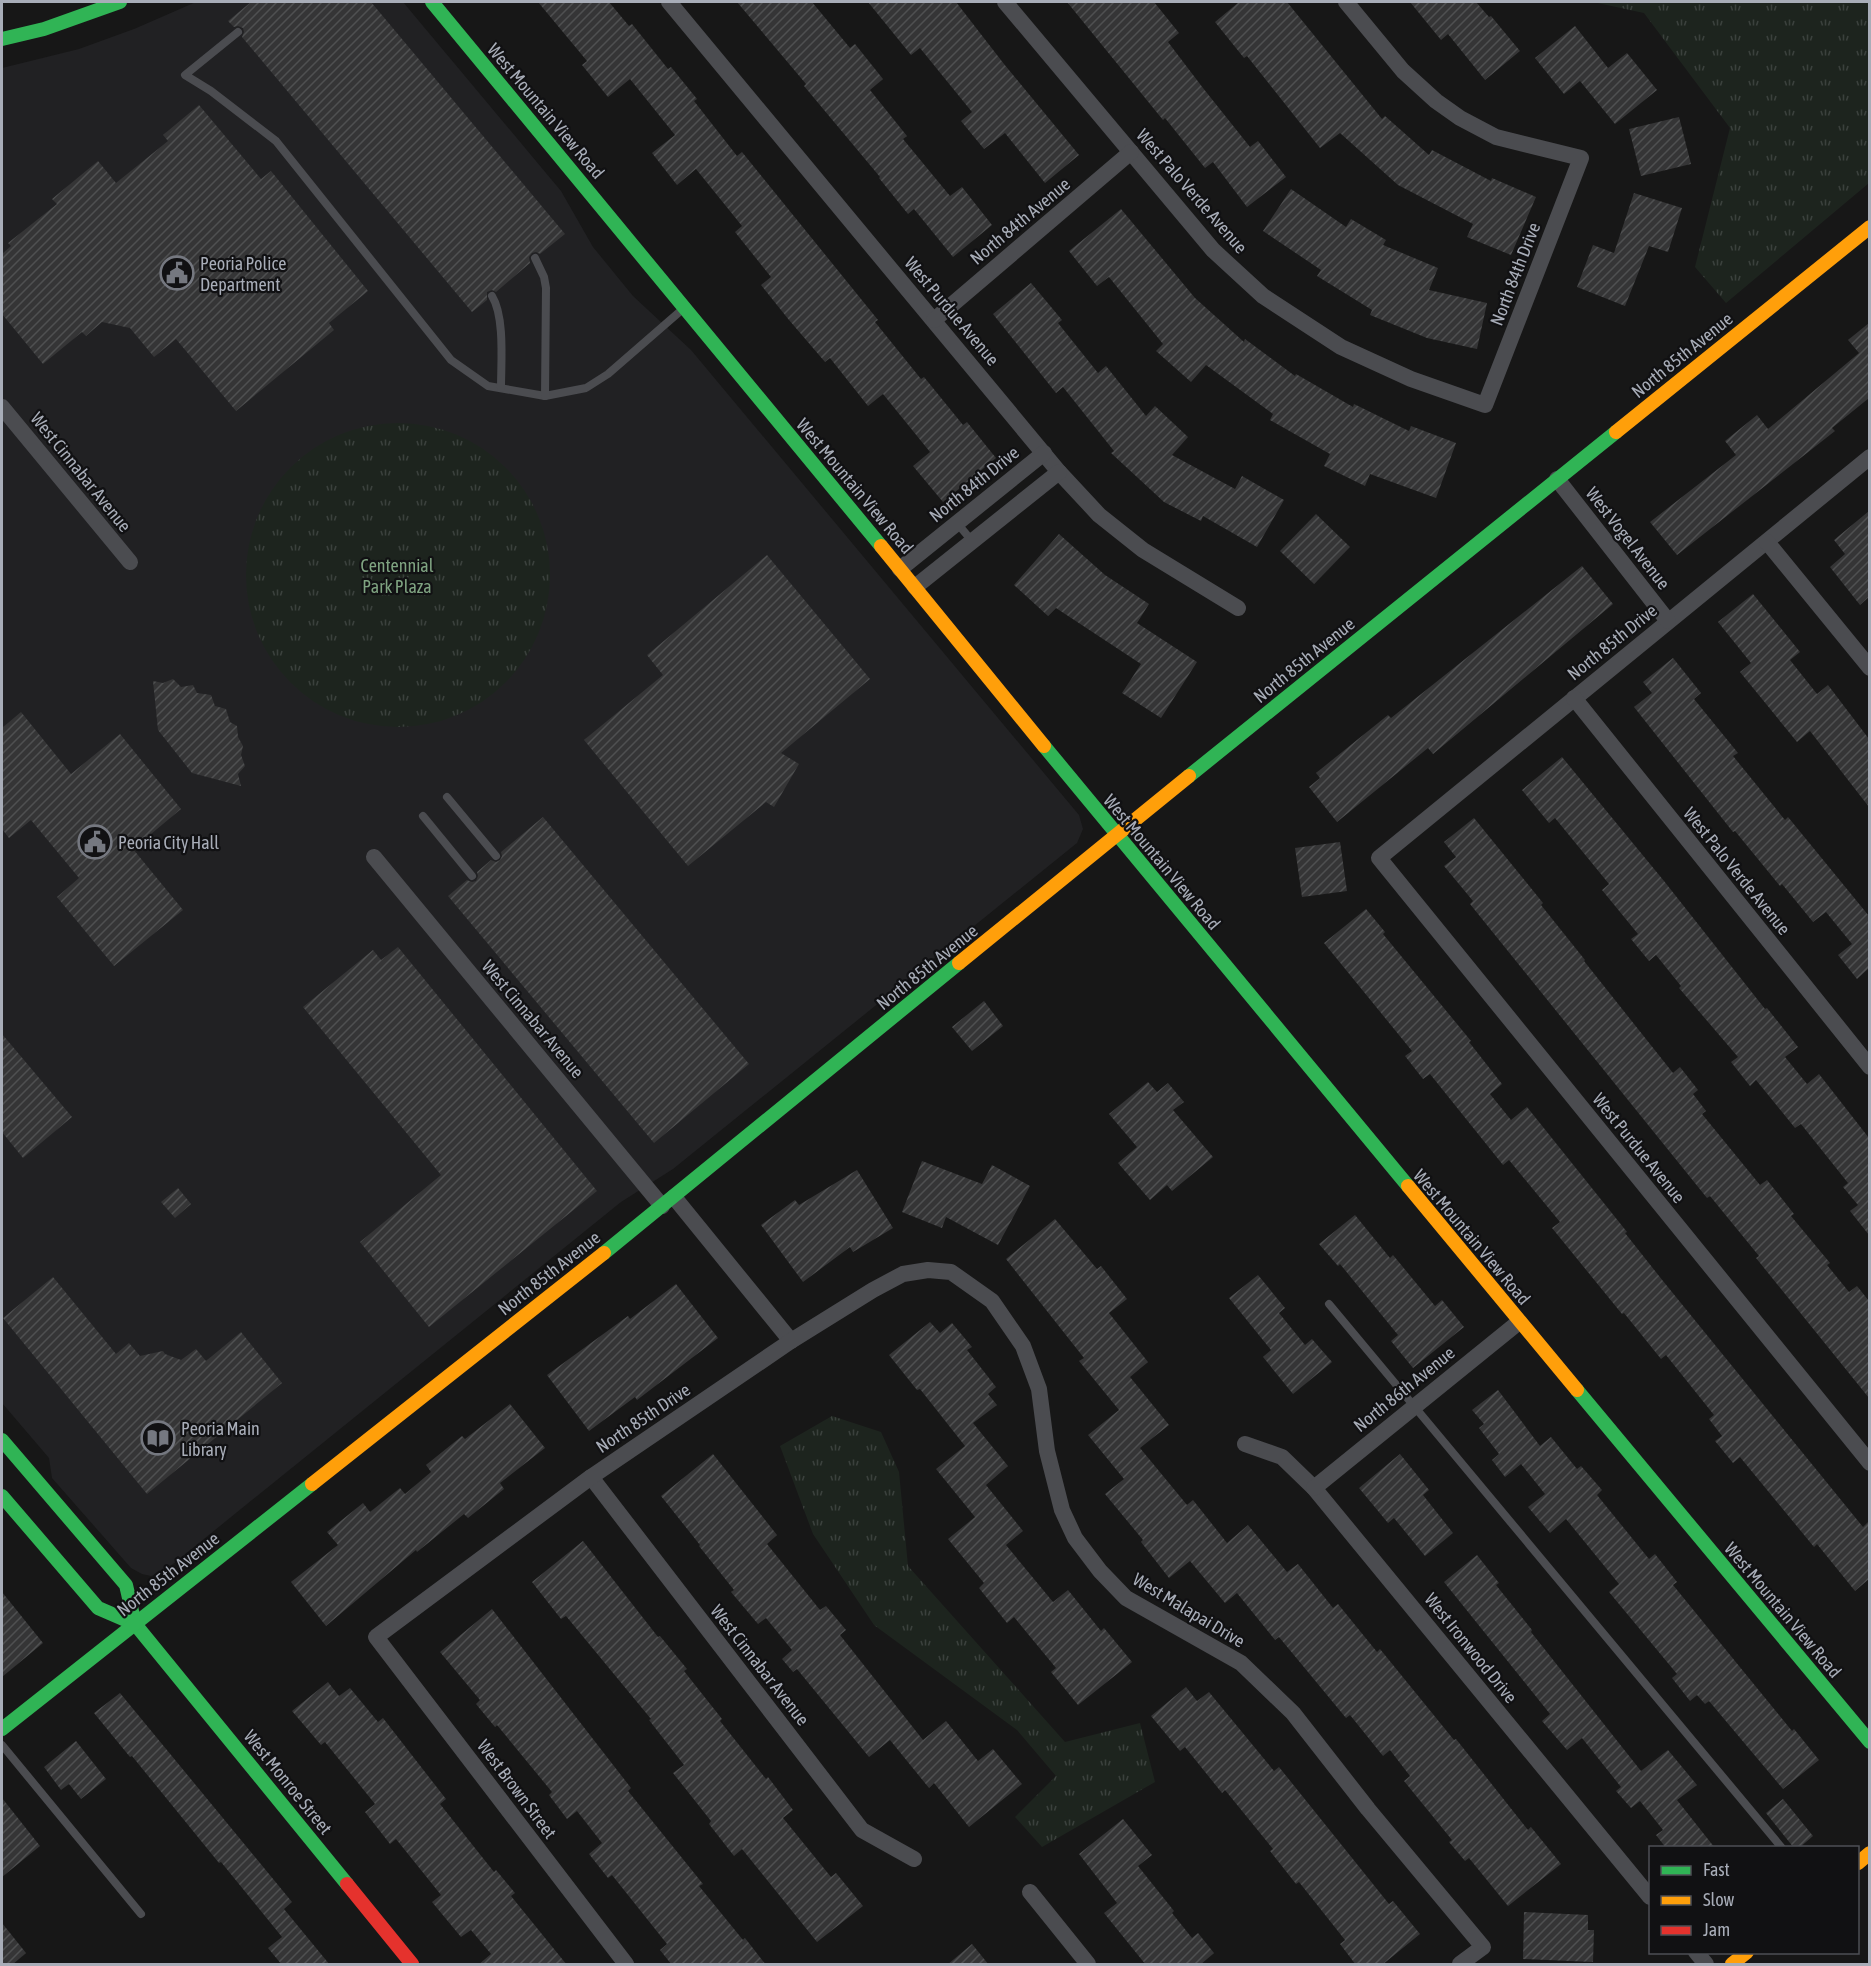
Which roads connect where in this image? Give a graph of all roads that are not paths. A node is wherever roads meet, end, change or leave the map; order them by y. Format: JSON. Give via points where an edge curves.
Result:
{"nodes":[{"id":1,"x":120,"y":2,"type":"edge"},
{"id":2,"x":432,"y":2,"type":"edge"},
{"id":3,"x":669,"y":2,"type":"edge"},
{"id":4,"x":1005,"y":2,"type":"edge"},
{"id":5,"x":1350,"y":3,"type":"edge"},
{"id":6,"x":238,"y":32,"type":"dead end"},
{"id":7,"x":2,"y":39,"type":"edge"},
{"id":8,"x":1131,"y":152,"type":"junction"},
{"id":9,"x":1869,"y":226,"type":"edge"},
{"id":10,"x":535,"y":258,"type":"dead end"},
{"id":11,"x":492,"y":296,"type":"dead end"},
{"id":12,"x":685,"y":308,"type":"junction"},
{"id":13,"x":934,"y":320,"type":"junction"},
{"id":14,"x":501,"y":388,"type":"junction"},
{"id":15,"x":545,"y":396,"type":"junction"},
{"id":16,"x":1485,"y":405,"type":"joint"},
{"id":17,"x":2,"y":407,"type":"edge"},
{"id":18,"x":1044,"y":453,"type":"junction"},
{"id":19,"x":1869,"y":457,"type":"edge"},
{"id":20,"x":1059,"y":472,"type":"junction"},
{"id":21,"x":1557,"y":479,"type":"junction"},
{"id":22,"x":957,"y":523,"type":"junction"},
{"id":23,"x":972,"y":541,"type":"junction"},
{"id":24,"x":1767,"y":542,"type":"junction"},
{"id":25,"x":130,"y":562,"type":"dead end"},
{"id":26,"x":900,"y":568,"type":"junction"},
{"id":27,"x":915,"y":586,"type":"junction"},
{"id":28,"x":1238,"y":608,"type":"dead end"},
{"id":29,"x":1668,"y":621,"type":"junction"},
{"id":30,"x":1869,"y":668,"type":"edge"},
{"id":31,"x":1574,"y":698,"type":"junction"},
{"id":32,"x":447,"y":797,"type":"dead end"},
{"id":33,"x":423,"y":816,"type":"dead end"},
{"id":34,"x":1116,"y":835,"type":"junction"},
{"id":35,"x":496,"y":856,"type":"dead end"},
{"id":36,"x":374,"y":857,"type":"dead end"},
{"id":37,"x":1379,"y":858,"type":"joint"},
{"id":38,"x":472,"y":876,"type":"dead end"},
{"id":39,"x":1869,"y":1067,"type":"edge"},
{"id":40,"x":668,"y":1202,"type":"junction"},
{"id":41,"x":951,"y":1272,"type":"joint"},
{"id":42,"x":1329,"y":1304,"type":"dead end"},
{"id":43,"x":1519,"y":1322,"type":"junction"},
{"id":44,"x":791,"y":1341,"type":"junction"},
{"id":45,"x":1414,"y":1407,"type":"junction"},
{"id":46,"x":2,"y":1440,"type":"edge"},
{"id":47,"x":1245,"y":1444,"type":"dead end"},
{"id":48,"x":1869,"y":1463,"type":"edge"},
{"id":49,"x":591,"y":1477,"type":"junction"},
{"id":50,"x":1314,"y":1488,"type":"junction"},
{"id":51,"x":2,"y":1496,"type":"edge"},
{"id":52,"x":135,"y":1624,"type":"junction"},
{"id":53,"x":376,"y":1637,"type":"joint"},
{"id":54,"x":2,"y":1729,"type":"edge"},
{"id":55,"x":1869,"y":1742,"type":"edge"},
{"id":56,"x":2,"y":1745,"type":"edge"},
{"id":57,"x":1780,"y":1846,"type":"edge"},
{"id":58,"x":914,"y":1859,"type":"dead end"},
{"id":59,"x":1030,"y":1892,"type":"dead end"},
{"id":60,"x":1649,"y":1896,"type":"edge"},
{"id":61,"x":141,"y":1914,"type":"dead end"},
{"id":62,"x":1746,"y":1954,"type":"edge"},
{"id":63,"x":412,"y":1965,"type":"edge"},
{"id":64,"x":626,"y":1965,"type":"edge"},
{"id":65,"x":1088,"y":1965,"type":"edge"},
{"id":66,"x":1460,"y":1965,"type":"edge"},
{"id":67,"x":1732,"y":1965,"type":"edge"}],
"edges":[{"from":1,"to":7,"type":"street","via":[[44,29]]},
{"from":2,"to":12,"type":"street","name":"West Mountain View Road"},
{"from":3,"to":13,"type":"street","name":"West Purdue Avenue"},
{"from":4,"to":8,"type":"street","name":"West Palo Verde Avenue"},
{"from":5,"to":16,"type":"street","name":"North 84th Drive","via":[[1404,71],[1460,118],[1496,137],[1581,158]]},
{"from":6,"to":14,"type":"lane","via":[[185,75],[276,141],[452,360],[489,386]]},
{"from":8,"to":13,"type":"street","name":"North 84th Avenue"},
{"from":8,"to":16,"type":"street","name":"West Palo Verde Avenue","via":[[1213,249],[1263,296],[1341,347],[1411,379]]},
{"from":9,"to":21,"type":"street","name":"North 85th Avenue"},
{"from":10,"to":15,"type":"lane","via":[[546,288]]},
{"from":11,"to":14,"type":"lane","via":[[499,324]]},
{"from":12,"to":15,"type":"lane","via":[[586,388]]},
{"from":12,"to":26,"type":"street","name":"West Mountain View Road"},
{"from":13,"to":18,"type":"street","name":"West Purdue Avenue"},
{"from":14,"to":15,"type":"lane"},
{"from":17,"to":25,"type":"street","name":"West Cinnabar Avenue"},
{"from":18,"to":20,"type":"street","name":"West Purdue Avenue"},
{"from":18,"to":22,"type":"street","name":"North 84th Drive"},
{"from":19,"to":24,"type":"street","name":"North 85th Drive"},
{"from":20,"to":23,"type":"street"},
{"from":20,"to":28,"type":"street","name":"West Purdue Avenue","via":[[1099,515],[1143,550]]},
{"from":21,"to":29,"type":"street","name":"West Vogel Avenue"},
{"from":21,"to":34,"type":"street","name":"North 85th Avenue"},
{"from":22,"to":23,"type":"lane"},
{"from":22,"to":26,"type":"street","name":"North 84th Drive"},
{"from":23,"to":27,"type":"street"},
{"from":24,"to":29,"type":"street","name":"North 85th Drive"},
{"from":24,"to":30,"type":"street"},
{"from":26,"to":27,"type":"street","name":"West Mountain View Road"},
{"from":27,"to":34,"type":"street","name":"West Mountain View Road"},
{"from":29,"to":31,"type":"street","name":"North 85th Drive"},
{"from":31,"to":37,"type":"street","name":"North 85th Drive"},
{"from":31,"to":39,"type":"street","name":"West Palo Verde Avenue"},
{"from":32,"to":35,"type":"lane"},
{"from":33,"to":38,"type":"lane"},
{"from":34,"to":40,"type":"street","name":"North 85th Avenue"},
{"from":34,"to":43,"type":"street","name":"West Mountain View Road"},
{"from":36,"to":40,"type":"street","name":"West Cinnabar Avenue"},
{"from":37,"to":48,"type":"street","name":"West Purdue Avenue"},
{"from":40,"to":44,"type":"street","name":"West Cinnabar Avenue"},
{"from":40,"to":52,"type":"street","name":"North 85th Avenue"},
{"from":41,"to":44,"type":"street","name":"North 85th Drive","via":[[903,1274]]},
{"from":41,"to":66,"type":"street","name":"West Malapai Drive","via":[[992,1301],[1023,1346],[1039,1389],[1047,1451],[1062,1510],[1075,1538],[1126,1598],[1241,1663],[1293,1713],[1483,1947]]},
{"from":42,"to":45,"type":"lane"},
{"from":43,"to":45,"type":"street","name":"North 86th Avenue"},
{"from":43,"to":55,"type":"street","name":"West Mountain View Road"},
{"from":44,"to":49,"type":"street","name":"North 85th Drive"},
{"from":45,"to":50,"type":"street","name":"North 86th Avenue"},
{"from":45,"to":57,"type":"lane"},
{"from":46,"to":52,"type":"street","name":"West Monroe Street","via":[[126,1585]]},
{"from":47,"to":50,"type":"street","name":"West Ironwood Drive","via":[[1282,1457]]},
{"from":49,"to":53,"type":"street","name":"North 85th Drive"},
{"from":49,"to":58,"type":"street","name":"West Cinnabar Avenue","via":[[862,1830]]},
{"from":50,"to":60,"type":"street","name":"West Ironwood Drive"},
{"from":51,"to":52,"type":"street","name":"West Monroe Street","via":[[98,1608]]},
{"from":52,"to":54,"type":"street","name":"North 85th Avenue"},
{"from":52,"to":63,"type":"street","name":"West Monroe Street"},
{"from":53,"to":64,"type":"street","name":"West Brown Street"},
{"from":56,"to":61,"type":"lane"},
{"from":59,"to":65,"type":"street"},
{"from":62,"to":67,"type":"street"}]}
